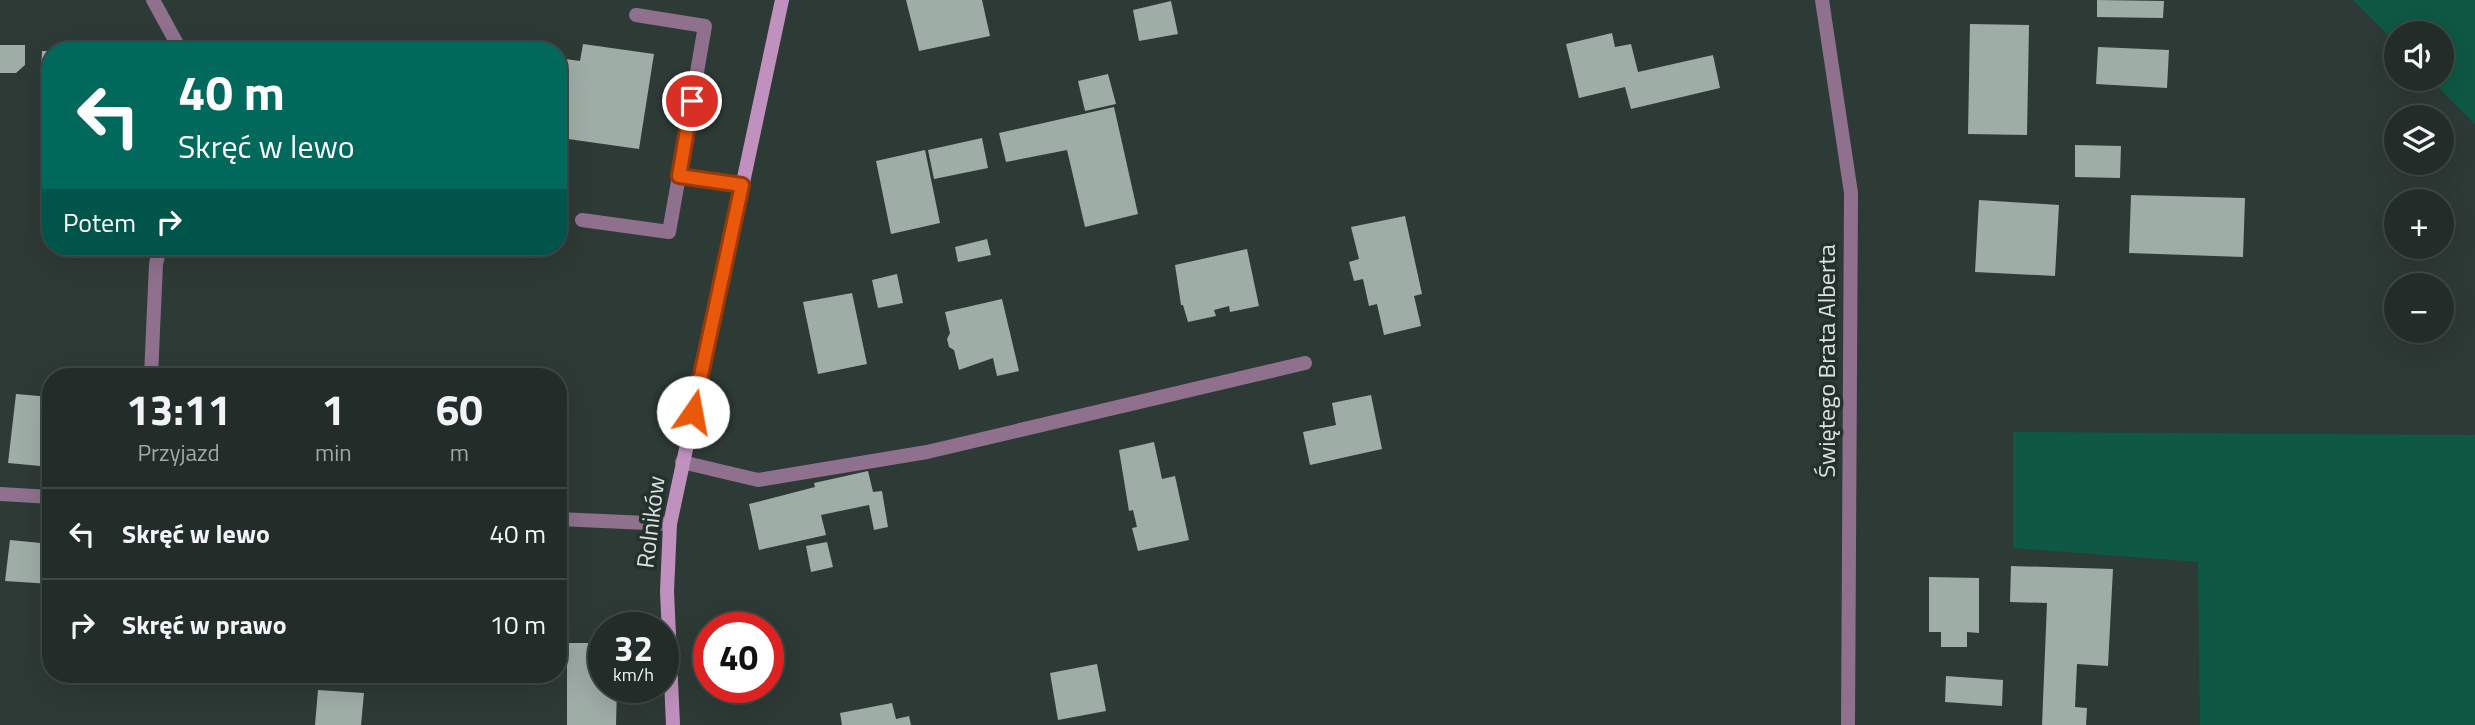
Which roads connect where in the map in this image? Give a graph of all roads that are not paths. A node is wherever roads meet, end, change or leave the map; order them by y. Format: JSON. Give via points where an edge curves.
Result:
{"nodes":[{"id":1,"x":153,"y":0,"type":"edge"},
{"id":2,"x":782,"y":0,"type":"edge"},
{"id":3,"x":1822,"y":0,"type":"edge"},
{"id":4,"x":636,"y":15,"type":"dead end"},
{"id":5,"x":176,"y":42,"type":"edge"},
{"id":6,"x":679,"y":176,"type":"junction"},
{"id":7,"x":742,"y":185,"type":"junction"},
{"id":8,"x":582,"y":220,"type":"dead end"},
{"id":9,"x":158,"y":256,"type":"edge"},
{"id":10,"x":1305,"y":363,"type":"dead end"},
{"id":11,"x":151,"y":368,"type":"edge"},
{"id":12,"x":682,"y":463,"type":"junction"},
{"id":13,"x":0,"y":494,"type":"edge"},
{"id":14,"x":42,"y":496,"type":"edge"},
{"id":15,"x":567,"y":519,"type":"edge"},
{"id":16,"x":670,"y":524,"type":"junction"},
{"id":17,"x":673,"y":725,"type":"edge"},
{"id":18,"x":1848,"y":725,"type":"edge"}],
"edges":[{"from":1,"to":5,"type":"street"},
{"from":2,"to":7,"type":"street","name":"Rolników"},
{"from":3,"to":18,"type":"street","name":"Świętego Brata Alberta","via":[[1851,192]]},
{"from":4,"to":6,"type":"street","via":[[705,26]]},
{"from":6,"to":7,"type":"street"},
{"from":6,"to":8,"type":"street","via":[[668,232]]},
{"from":7,"to":12,"type":"street","name":"Rolników"},
{"from":9,"to":11,"type":"street"},
{"from":10,"to":12,"type":"street","via":[[927,453],[758,480]]},
{"from":12,"to":16,"type":"street","name":"Rolników"},
{"from":13,"to":14,"type":"street"},
{"from":15,"to":16,"type":"street"},
{"from":16,"to":17,"type":"street","name":"Rolników","via":[[667,591]]}]}
